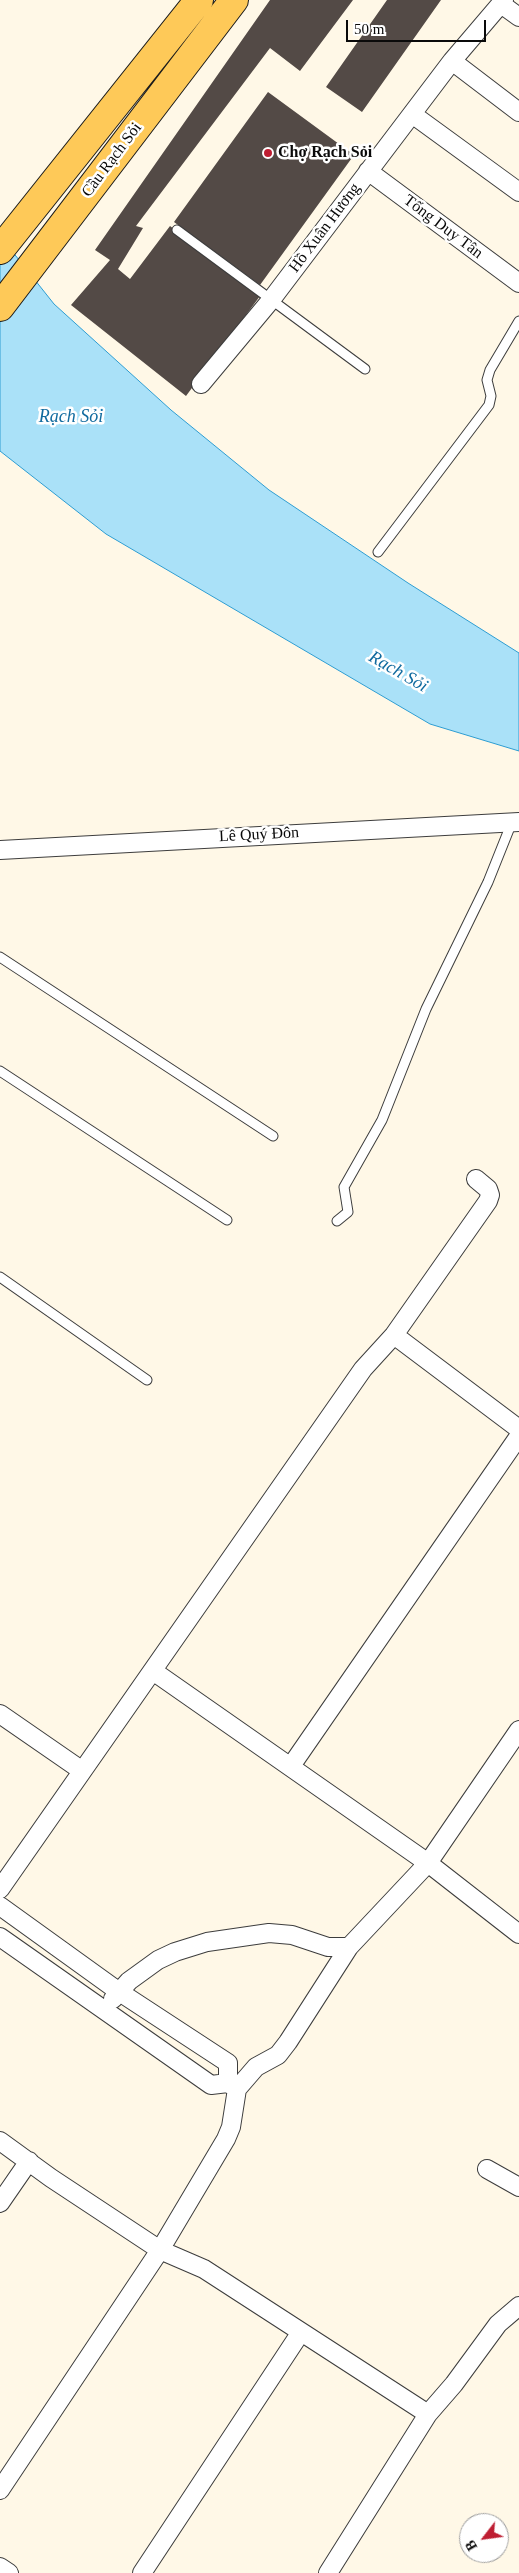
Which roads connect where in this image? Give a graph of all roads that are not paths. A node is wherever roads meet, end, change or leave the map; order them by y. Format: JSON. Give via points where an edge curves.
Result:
{"nodes":[{"id":1,"x":199,"y":0,"type":"edge"},
{"id":2,"x":502,"y":2,"type":"edge"},
{"id":3,"x":229,"y":7,"type":"edge"},
{"id":4,"x":519,"y":17,"type":"edge"},
{"id":5,"x":452,"y":61,"type":"junction"},
{"id":6,"x":519,"y":112,"type":"edge"},
{"id":7,"x":412,"y":114,"type":"junction"},
{"id":8,"x":368,"y":171,"type":"junction"},
{"id":9,"x":519,"y":192,"type":"edge"},
{"id":10,"x":177,"y":230,"type":"dead end"},
{"id":11,"x":0,"y":250,"type":"edge"},
{"id":12,"x":519,"y":283,"type":"edge"},
{"id":13,"x":270,"y":300,"type":"junction"},
{"id":14,"x":0,"y":306,"type":"edge"},
{"id":15,"x":519,"y":321,"type":"edge"},
{"id":16,"x":365,"y":369,"type":"dead end"},
{"id":17,"x":201,"y":384,"type":"dead end"},
{"id":18,"x":378,"y":552,"type":"dead end"},
{"id":19,"x":516,"y":822,"type":"edge"},
{"id":20,"x":0,"y":850,"type":"edge"},
{"id":21,"x":0,"y":957,"type":"edge"},
{"id":22,"x":0,"y":1071,"type":"edge"},
{"id":23,"x":273,"y":1136,"type":"dead end"},
{"id":24,"x":476,"y":1180,"type":"dead end"},
{"id":25,"x":227,"y":1220,"type":"dead end"},
{"id":26,"x":337,"y":1221,"type":"dead end"},
{"id":27,"x":0,"y":1277,"type":"edge"},
{"id":28,"x":394,"y":1335,"type":"junction"},
{"id":29,"x":148,"y":1380,"type":"dead end"},
{"id":30,"x":519,"y":1429,"type":"edge"},
{"id":31,"x":519,"y":1436,"type":"edge"},
{"id":32,"x":152,"y":1671,"type":"junction"},
{"id":33,"x":0,"y":1714,"type":"edge"},
{"id":34,"x":519,"y":1730,"type":"edge"},
{"id":35,"x":292,"y":1766,"type":"junction"},
{"id":36,"x":81,"y":1770,"type":"junction"},
{"id":37,"x":428,"y":1863,"type":"junction"},
{"id":38,"x":0,"y":1888,"type":"edge"},
{"id":39,"x":0,"y":1906,"type":"edge"},
{"id":40,"x":519,"y":1934,"type":"edge"},
{"id":41,"x":0,"y":1937,"type":"edge"},
{"id":42,"x":349,"y":1947,"type":"junction"},
{"id":43,"x":118,"y":1991,"type":"junction"},
{"id":44,"x":106,"y":2010,"type":"junction"},
{"id":45,"x":232,"y":2086,"type":"junction"},
{"id":46,"x":0,"y":2141,"type":"edge"},
{"id":47,"x":29,"y":2162,"type":"junction"},
{"id":48,"x":487,"y":2169,"type":"dead end"},
{"id":49,"x":519,"y":2187,"type":"edge"},
{"id":50,"x":0,"y":2203,"type":"edge"},
{"id":51,"x":160,"y":2250,"type":"junction"},
{"id":52,"x":519,"y":2306,"type":"edge"},
{"id":53,"x":301,"y":2332,"type":"junction"},
{"id":54,"x":428,"y":2414,"type":"junction"},
{"id":55,"x":0,"y":2490,"type":"edge"},
{"id":56,"x":0,"y":2566,"type":"edge"},
{"id":57,"x":9,"y":2573,"type":"edge"},
{"id":58,"x":142,"y":2573,"type":"edge"},
{"id":59,"x":328,"y":2573,"type":"edge"}],
"edges":[{"from":1,"to":11,"type":"main road","name":"Cầu Rạch Sỏi"},
{"from":2,"to":4,"type":"street"},
{"from":2,"to":5,"type":"street","name":"Hồ Xuân Hương"},
{"from":3,"to":14,"type":"main road","name":"Cầu Rạch Sỏi"},
{"from":5,"to":6,"type":"street"},
{"from":5,"to":7,"type":"street","name":"Hồ Xuân Hương"},
{"from":7,"to":8,"type":"street","name":"Hồ Xuân Hương"},
{"from":7,"to":9,"type":"street"},
{"from":8,"to":12,"type":"street","name":"Tống Duy Tân"},
{"from":8,"to":13,"type":"street","name":"Hồ Xuân Hương"},
{"from":10,"to":13,"type":"lane"},
{"from":13,"to":16,"type":"lane"},
{"from":13,"to":17,"type":"street","name":"Hồ Xuân Hương"},
{"from":15,"to":18,"type":"lane","via":[[490,370],[487,380],[491,396],[489,405]]},
{"from":19,"to":20,"type":"street","name":"Lê Quý Đôn"},
{"from":19,"to":26,"type":"lane","via":[[426,1009],[382,1120],[344,1187],[348,1209]]},
{"from":21,"to":23,"type":"lane"},
{"from":22,"to":25,"type":"lane"},
{"from":24,"to":28,"type":"street","via":[[488,1188],[488,1201]]},
{"from":27,"to":29,"type":"lane"},
{"from":28,"to":30,"type":"street"},
{"from":28,"to":32,"type":"street","via":[[363,1369]]},
{"from":31,"to":35,"type":"street"},
{"from":32,"to":35,"type":"street"},
{"from":32,"to":36,"type":"street"},
{"from":33,"to":36,"type":"street"},
{"from":34,"to":37,"type":"street"},
{"from":35,"to":37,"type":"street"},
{"from":36,"to":38,"type":"street"},
{"from":37,"to":40,"type":"street"},
{"from":37,"to":42,"type":"street"},
{"from":39,"to":43,"type":"street"},
{"from":41,"to":44,"type":"street"},
{"from":42,"to":43,"type":"street","via":[[328,1946],[292,1935],[270,1933],[207,1942],[158,1960]]},
{"from":42,"to":45,"type":"street","via":[[278,2055]]},
{"from":43,"to":44,"type":"street"},
{"from":43,"to":45,"type":"street","via":[[228,2063]]},
{"from":44,"to":45,"type":"street","via":[[212,2085]]},
{"from":45,"to":51,"type":"street","via":[[231,2127],[226,2139]]},
{"from":46,"to":47,"type":"street"},
{"from":47,"to":50,"type":"street"},
{"from":47,"to":51,"type":"street"},
{"from":48,"to":49,"type":"street"},
{"from":51,"to":53,"type":"street","via":[[204,2269]]},
{"from":51,"to":55,"type":"street"},
{"from":52,"to":54,"type":"street","via":[[498,2324]]},
{"from":53,"to":54,"type":"street"},
{"from":53,"to":58,"type":"street"},
{"from":54,"to":59,"type":"street"},
{"from":56,"to":57,"type":"street"}]}
